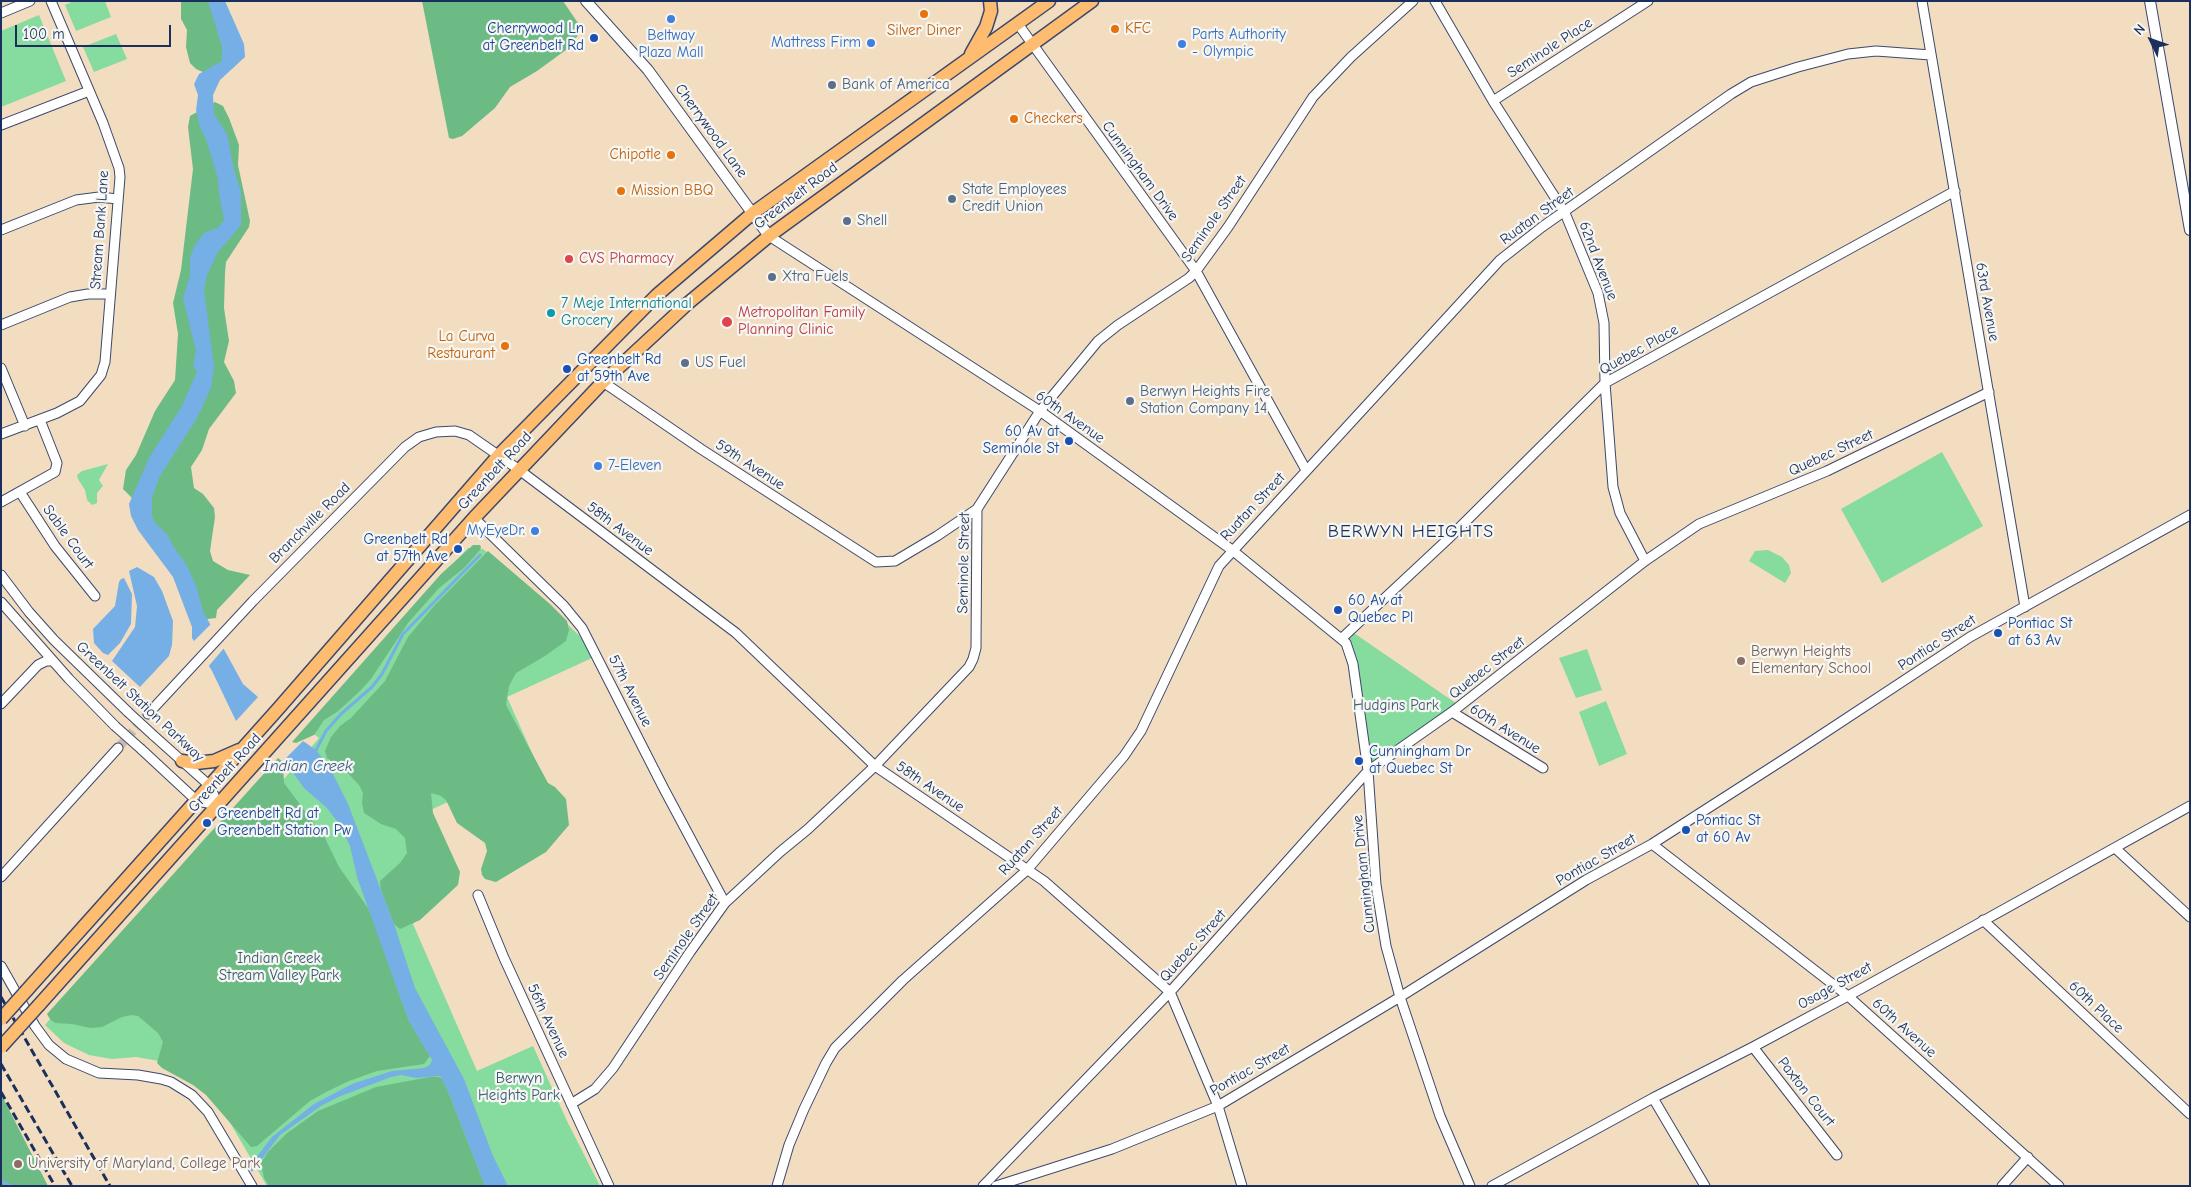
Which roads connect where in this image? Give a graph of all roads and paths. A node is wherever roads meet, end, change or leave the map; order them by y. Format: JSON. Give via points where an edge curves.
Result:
{"nodes":[{"id":1,"x":30,"y":1,"type":"edge"},
{"id":2,"x":52,"y":1,"type":"edge"},
{"id":3,"x":586,"y":1,"type":"edge"},
{"id":4,"x":990,"y":1,"type":"edge"},
{"id":5,"x":1049,"y":1,"type":"edge"},
{"id":6,"x":1092,"y":1,"type":"edge"},
{"id":7,"x":1413,"y":1,"type":"edge"},
{"id":8,"x":1435,"y":1,"type":"edge"},
{"id":9,"x":1648,"y":1,"type":"edge"},
{"id":10,"x":1922,"y":1,"type":"edge"},
{"id":11,"x":2150,"y":1,"type":"edge"},
{"id":12,"x":1,"y":13,"type":"edge"},
{"id":13,"x":1018,"y":24,"type":"junction"},
{"id":14,"x":1032,"y":44,"type":"junction"},
{"id":15,"x":1932,"y":55,"type":"junction"},
{"id":16,"x":967,"y":61,"type":"junction"},
{"id":17,"x":90,"y":91,"type":"junction"},
{"id":18,"x":1493,"y":101,"type":"junction"},
{"id":19,"x":1,"y":126,"type":"edge"},
{"id":20,"x":1954,"y":192,"type":"junction"},
{"id":21,"x":118,"y":199,"type":"junction"},
{"id":22,"x":1565,"y":212,"type":"junction"},
{"id":23,"x":753,"y":213,"type":"junction"},
{"id":24,"x":1,"y":230,"type":"edge"},
{"id":25,"x":2190,"y":230,"type":"edge"},
{"id":26,"x":769,"y":236,"type":"junction"},
{"id":27,"x":1196,"y":271,"type":"junction"},
{"id":28,"x":110,"y":294,"type":"junction"},
{"id":29,"x":1,"y":324,"type":"edge"},
{"id":30,"x":1,"y":368,"type":"edge"},
{"id":31,"x":603,"y":382,"type":"junction"},
{"id":32,"x":1605,"y":383,"type":"junction"},
{"id":33,"x":1988,"y":392,"type":"junction"},
{"id":34,"x":1040,"y":411,"type":"junction"},
{"id":35,"x":40,"y":420,"type":"junction"},
{"id":36,"x":23,"y":427,"type":"junction"},
{"id":37,"x":1,"y":434,"type":"edge"},
{"id":38,"x":1,"y":441,"type":"edge"},
{"id":39,"x":499,"y":455,"type":"junction"},
{"id":40,"x":518,"y":469,"type":"junction"},
{"id":41,"x":1306,"y":470,"type":"junction"},
{"id":42,"x":20,"y":492,"type":"junction"},
{"id":43,"x":1,"y":502,"type":"edge"},
{"id":44,"x":977,"y":509,"type":"junction"},
{"id":45,"x":2190,"y":515,"type":"edge"},
{"id":46,"x":474,"y":518,"type":"junction"},
{"id":47,"x":1232,"y":550,"type":"junction"},
{"id":48,"x":1645,"y":561,"type":"junction"},
{"id":49,"x":1,"y":575,"type":"edge"},
{"id":50,"x":95,"y":596,"type":"dead end"},
{"id":51,"x":1,"y":602,"type":"edge"},
{"id":52,"x":2025,"y":607,"type":"junction"},
{"id":53,"x":1341,"y":639,"type":"junction"},
{"id":54,"x":53,"y":661,"type":"junction"},
{"id":55,"x":1,"y":704,"type":"edge"},
{"id":56,"x":1452,"y":712,"type":"junction"},
{"id":57,"x":148,"y":714,"type":"tunnel mouth"},
{"id":58,"x":118,"y":748,"type":"tunnel mouth"},
{"id":59,"x":243,"y":748,"type":"junction"},
{"id":60,"x":182,"y":761,"type":"junction"},
{"id":61,"x":875,"y":766,"type":"junction"},
{"id":62,"x":1544,"y":768,"type":"dead end"},
{"id":63,"x":1368,"y":772,"type":"junction"},
{"id":64,"x":210,"y":786,"type":"junction"},
{"id":65,"x":197,"y":801,"type":"junction"},
{"id":66,"x":218,"y":805,"type":"junction"},
{"id":67,"x":2190,"y":806,"type":"edge"},
{"id":68,"x":1652,"y":844,"type":"junction"},
{"id":69,"x":2115,"y":848,"type":"junction"},
{"id":70,"x":1027,"y":870,"type":"junction"},
{"id":71,"x":1,"y":877,"type":"edge"},
{"id":72,"x":478,"y":895,"type":"dead end"},
{"id":73,"x":725,"y":903,"type":"junction"},
{"id":74,"x":2190,"y":917,"type":"edge"},
{"id":75,"x":1983,"y":920,"type":"junction"},
{"id":76,"x":1,"y":966,"type":"edge"},
{"id":77,"x":1170,"y":992,"type":"junction"},
{"id":78,"x":1848,"y":996,"type":"junction"},
{"id":79,"x":1400,"y":997,"type":"junction"},
{"id":80,"x":1,"y":1019,"type":"edge"},
{"id":81,"x":1,"y":1047,"type":"edge"},
{"id":82,"x":1753,"y":1047,"type":"junction"},
{"id":83,"x":1653,"y":1098,"type":"junction"},
{"id":84,"x":571,"y":1104,"type":"junction"},
{"id":85,"x":1218,"y":1106,"type":"junction"},
{"id":86,"x":2190,"y":1114,"type":"edge"},
{"id":87,"x":1837,"y":1154,"type":"dead end"},
{"id":88,"x":2028,"y":1158,"type":"junction"},
{"id":89,"x":252,"y":1186,"type":"edge"},
{"id":90,"x":608,"y":1186,"type":"edge"},
{"id":91,"x":777,"y":1186,"type":"edge"},
{"id":92,"x":983,"y":1186,"type":"edge"},
{"id":93,"x":996,"y":1186,"type":"edge"},
{"id":94,"x":1242,"y":1186,"type":"edge"},
{"id":95,"x":1470,"y":1186,"type":"edge"},
{"id":96,"x":1492,"y":1186,"type":"edge"},
{"id":97,"x":1705,"y":1186,"type":"edge"},
{"id":98,"x":2002,"y":1186,"type":"edge"},
{"id":99,"x":2059,"y":1186,"type":"edge"}],
"edges":[{"from":1,"to":12,"type":"street"},
{"from":2,"to":17,"type":"street","name":"Stream Bank Lane"},
{"from":3,"to":23,"type":"street","name":"Cherrywood Lane","via":[[648,70]]},
{"from":4,"to":16,"type":"main road","via":[[991,11],[986,27]]},
{"from":5,"to":13,"type":"main road","name":"Greenbelt Road"},
{"from":6,"to":14,"type":"main road","name":"Greenbelt Road"},
{"from":7,"to":27,"type":"street","name":"Seminole Street","via":[[1313,97]]},
{"from":8,"to":18,"type":"street","name":"62nd Avenue"},
{"from":9,"to":18,"type":"street","name":"Seminole Place"},
{"from":10,"to":15,"type":"street","name":"63rd Avenue"},
{"from":11,"to":25,"type":"street"},
{"from":13,"to":14,"type":"street","name":"Cunningham Drive"},
{"from":13,"to":16,"type":"main road","name":"Greenbelt Road"},
{"from":14,"to":26,"type":"main road","name":"Greenbelt Road"},
{"from":14,"to":27,"type":"street","name":"Cunningham Drive"},
{"from":15,"to":20,"type":"street","name":"63rd Avenue"},
{"from":15,"to":22,"type":"street","name":"Ruatan Street","via":[[1901,52],[1848,54],[1751,82]]},
{"from":16,"to":23,"type":"main road","name":"Greenbelt Road"},
{"from":17,"to":19,"type":"street"},
{"from":17,"to":21,"type":"street","name":"Stream Bank Lane","via":[[117,158],[120,177]]},
{"from":18,"to":22,"type":"street","name":"62nd Avenue"},
{"from":20,"to":32,"type":"street","name":"Quebec Place"},
{"from":20,"to":33,"type":"street","name":"63rd Avenue"},
{"from":21,"to":24,"type":"street","via":[[99,196],[76,200]]},
{"from":21,"to":28,"type":"street","name":"Stream Bank Lane"},
{"from":22,"to":32,"type":"street","name":"62nd Avenue","via":[[1602,307]]},
{"from":22,"to":41,"type":"street","name":"Ruatan Street","via":[[1500,260]]},
{"from":23,"to":26,"type":"street","name":"Cherrywood Lane"},
{"from":23,"to":39,"type":"main road","name":"Greenbelt Road","via":[[656,295]]},
{"from":26,"to":31,"type":"main road","name":"Greenbelt Road","via":[[669,320]]},
{"from":26,"to":34,"type":"street","name":"60th Avenue"},
{"from":27,"to":34,"type":"street","name":"Seminole Street","via":[[1098,342]]},
{"from":27,"to":41,"type":"street","name":"Cunningham Drive"},
{"from":28,"to":29,"type":"street","via":[[70,297]]},
{"from":28,"to":35,"type":"street","name":"Stream Bank Lane","via":[[105,362],[101,375],[80,401]]},
{"from":30,"to":36,"type":"street"},
{"from":31,"to":40,"type":"main road","name":"Greenbelt Road"},
{"from":31,"to":44,"type":"street","name":"59th Avenue","via":[[876,562],[895,561],[911,553]]},
{"from":32,"to":48,"type":"street","name":"62nd Avenue","via":[[1616,501]]},
{"from":32,"to":53,"type":"street","name":"Quebec Place","via":[[1448,539]]},
{"from":33,"to":48,"type":"street","name":"Quebec Street","via":[[1827,471],[1700,524]]},
{"from":33,"to":52,"type":"street","name":"63rd Avenue"},
{"from":34,"to":44,"type":"street","name":"Seminole Street"},
{"from":34,"to":47,"type":"street","name":"60th Avenue"},
{"from":35,"to":36,"type":"street","name":"Stream Bank Lane"},
{"from":35,"to":42,"type":"street","via":[[57,468]]},
{"from":36,"to":37,"type":"street","name":"Stream Bank Lane"},
{"from":36,"to":38,"type":"street","name":"Stream Bank Lane"},
{"from":39,"to":40,"type":"street","name":"Branchville Road"},
{"from":39,"to":57,"type":"street","name":"Branchville Road","via":[[475,438],[455,431],[428,434],[412,441],[197,659]]},
{"from":39,"to":59,"type":"main road","name":"Greenbelt Road"},
{"from":40,"to":46,"type":"main road","name":"Greenbelt Road"},
{"from":40,"to":61,"type":"street","name":"58th Avenue","via":[[736,633]]},
{"from":41,"to":47,"type":"street","name":"Ruatan Street"},
{"from":42,"to":43,"type":"street"},
{"from":42,"to":50,"type":"street","name":"Sable Court","via":[[55,546]]},
{"from":44,"to":61,"type":"street","name":"Seminole Street","via":[[977,613],[973,659]]},
{"from":45,"to":52,"type":"street","name":"Pontiac Street"},
{"from":46,"to":66,"type":"main road","name":"Greenbelt Road"},
{"from":46,"to":73,"type":"street","name":"57th Avenue","via":[[564,606],[582,628]]},
{"from":47,"to":53,"type":"street","name":"60th Avenue"},
{"from":47,"to":70,"type":"street","name":"Ruatan Street","via":[[1213,576],[1141,731],[1124,756]]},
{"from":48,"to":56,"type":"street","name":"Quebec Street"},
{"from":49,"to":60,"type":"street","name":"Greenbelt Station Parkway","bridge":true,"via":[[54,640]]},
{"from":51,"to":54,"type":"street","name":"Greenbelt Station Parkway"},
{"from":52,"to":68,"type":"street","name":"Pontiac Street","via":[[1933,660]]},
{"from":53,"to":63,"type":"street","name":"Cunningham Drive","via":[[1353,664]]},
{"from":54,"to":55,"type":"street","via":[[38,665]]},
{"from":54,"to":65,"type":"street","name":"Greenbelt Station Parkway","bridge":true,"via":[[115,726]]},
{"from":56,"to":62,"type":"street","name":"60th Avenue"},
{"from":56,"to":63,"type":"street","name":"Quebec Street"},
{"from":58,"to":71,"type":"street"},
{"from":59,"to":60,"type":"main road","via":[[214,761]]},
{"from":59,"to":64,"type":"main road","name":"Greenbelt Road"},
{"from":60,"to":64,"type":"street","name":"Greenbelt Station Parkway"},
{"from":61,"to":70,"type":"street","name":"58th Avenue"},
{"from":61,"to":73,"type":"street","name":"Seminole Street"},
{"from":63,"to":77,"type":"street","name":"Quebec Street"},
{"from":63,"to":79,"type":"street","name":"Cunningham Drive","via":[[1376,885],[1386,946]]},
{"from":64,"to":65,"type":"main road","name":"Greenbelt Road"},
{"from":64,"to":66,"type":"street","name":"Greenbelt Station Parkway"},
{"from":65,"to":66,"type":"street"},
{"from":65,"to":80,"type":"main road","name":"Greenbelt Road","bridge":true},
{"from":66,"to":81,"type":"main road","name":"Greenbelt Road","bridge":true},
{"from":67,"to":69,"type":"street","name":"Osage Street"},
{"from":68,"to":78,"type":"street","name":"60th Avenue"},
{"from":68,"to":79,"type":"street","name":"Pontiac Street","via":[[1586,880]]},
{"from":69,"to":74,"type":"street"},
{"from":69,"to":75,"type":"street","name":"Osage Street"},
{"from":70,"to":77,"type":"street","name":"58th Avenue"},
{"from":70,"to":91,"type":"street","name":"Ruatan Street","via":[[903,980],[835,1048],[804,1109]]},
{"from":72,"to":84,"type":"street","name":"56th Avenue"},
{"from":73,"to":84,"type":"street","name":"Seminole Street","via":[[613,1068],[595,1088]]},
{"from":75,"to":78,"type":"street","name":"Osage Street"},
{"from":75,"to":86,"type":"street","name":"60th Place"},
{"from":76,"to":89,"type":"street","via":[[35,1026],[49,1045],[66,1059],[99,1073],[138,1074],[161,1079],[192,1095],[208,1112]]},
{"from":77,"to":85,"type":"street","name":"58th Avenue"},
{"from":77,"to":92,"type":"street","name":"Quebec Street"},
{"from":78,"to":82,"type":"street","name":"Osage Street"},
{"from":78,"to":88,"type":"street","name":"60th Avenue"},
{"from":79,"to":85,"type":"street","name":"Pontiac Street"},
{"from":79,"to":95,"type":"street","name":"Cunningham Drive","via":[[1440,1116]]},
{"from":82,"to":83,"type":"street","name":"Osage Street"},
{"from":82,"to":87,"type":"street","name":"Paxton Court"},
{"from":83,"to":96,"type":"street","name":"Osage Street"},
{"from":83,"to":97,"type":"street"},
{"from":84,"to":90,"type":"street","name":"56th Avenue"},
{"from":85,"to":93,"type":"street","name":"Pontiac Street","via":[[1112,1149]]},
{"from":85,"to":94,"type":"street","name":"58th Avenue"},
{"from":88,"to":98,"type":"street"},
{"from":88,"to":99,"type":"street","name":"60th Avenue"}]}
